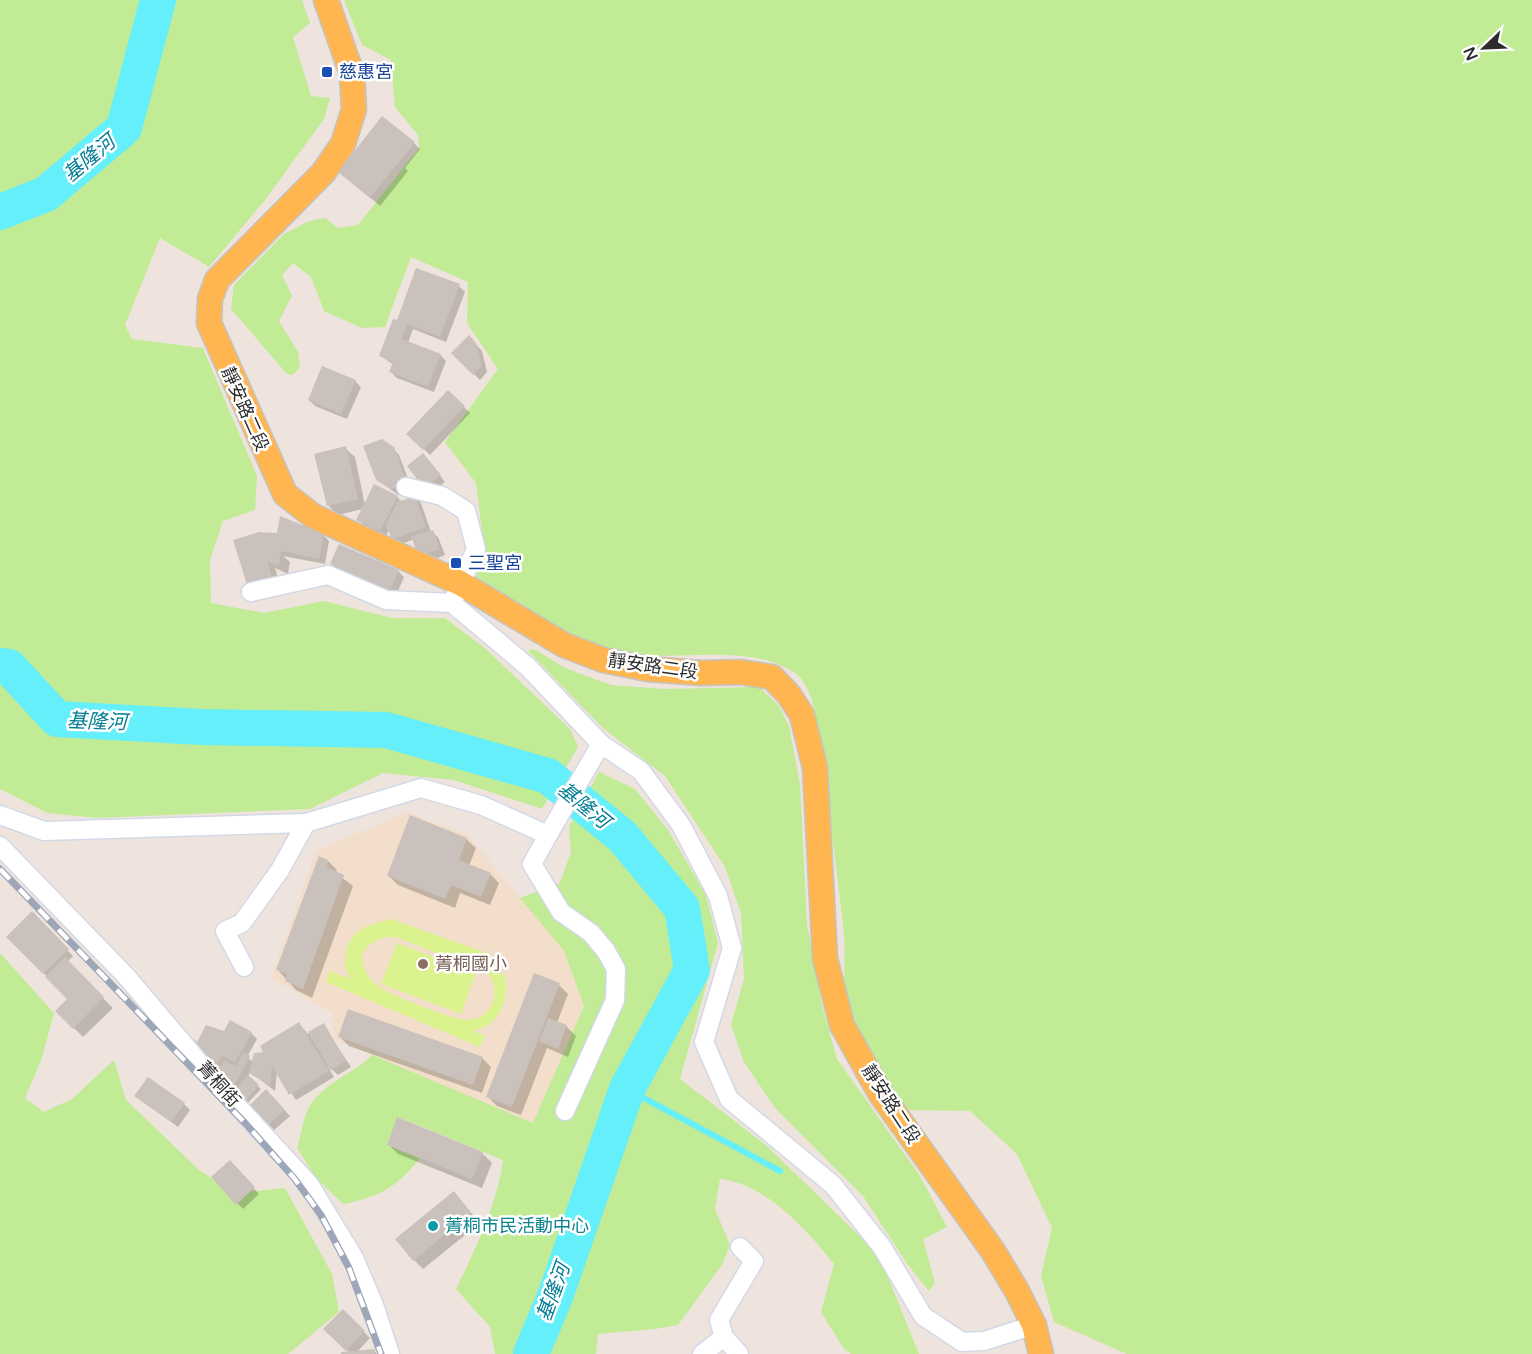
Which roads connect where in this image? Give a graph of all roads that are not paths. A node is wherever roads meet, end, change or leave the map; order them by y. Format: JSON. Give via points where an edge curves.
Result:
{"nodes":[{"id":1,"x":326,"y":0,"type":"edge"},
{"id":2,"x":406,"y":487,"type":"dead end"},
{"id":3,"x":251,"y":592,"type":"dead end"},
{"id":4,"x":456,"y":593,"type":"junction"},
{"id":5,"x":601,"y":744,"type":"junction"},
{"id":6,"x":0,"y":815,"type":"edge"},
{"id":7,"x":306,"y":824,"type":"junction"},
{"id":8,"x":552,"y":828,"type":"junction"},
{"id":9,"x":0,"y":846,"type":"edge"},
{"id":10,"x":244,"y":967,"type":"dead end"},
{"id":11,"x":565,"y":1111,"type":"dead end"},
{"id":12,"x":740,"y":1247,"type":"dead end"},
{"id":13,"x":1034,"y":1325,"type":"junction"},
{"id":14,"x":724,"y":1337,"type":"junction"},
{"id":15,"x":390,"y":1354,"type":"edge"},
{"id":16,"x":702,"y":1354,"type":"edge"},
{"id":17,"x":740,"y":1354,"type":"edge"},
{"id":18,"x":1041,"y":1354,"type":"edge"}],
"edges":[{"from":1,"to":4,"type":"main road","name":"靜安路二段","via":[[352,74],[354,109],[343,144],[323,172],[217,280],[210,299],[209,323],[285,494],[313,516]]},
{"from":2,"to":4,"type":"street","via":[[442,496],[466,511],[476,549]]},
{"from":3,"to":4,"type":"street","via":[[328,574],[386,600]]},
{"from":4,"to":5,"type":"street"},
{"from":4,"to":13,"type":"main road","name":"靜安路二段","via":[[603,660],[648,669],[772,677],[789,695],[802,715],[815,768],[825,957],[842,1025],[880,1093],[993,1251]]},
{"from":5,"to":8,"type":"street"},
{"from":5,"to":13,"type":"street","via":[[641,771],[681,825],[718,896],[732,948],[704,1042],[729,1099],[833,1185],[882,1246],[923,1316],[962,1341],[984,1341]]},
{"from":6,"to":7,"type":"street","via":[[44,831]]},
{"from":7,"to":8,"type":"street","via":[[421,788]]},
{"from":7,"to":10,"type":"street","via":[[280,870],[242,923],[225,931]]},
{"from":8,"to":11,"type":"street","via":[[532,864],[561,912],[591,933],[616,969],[615,1000]]},
{"from":9,"to":15,"type":"street","name":"菁桐街","via":[[126,976],[220,1088],[309,1184],[354,1257]]},
{"from":12,"to":14,"type":"street","via":[[754,1261],[718,1320]]},
{"from":13,"to":18,"type":"main road","name":"靜安路二段"},
{"from":14,"to":16,"type":"street"},
{"from":14,"to":17,"type":"street"}]}
